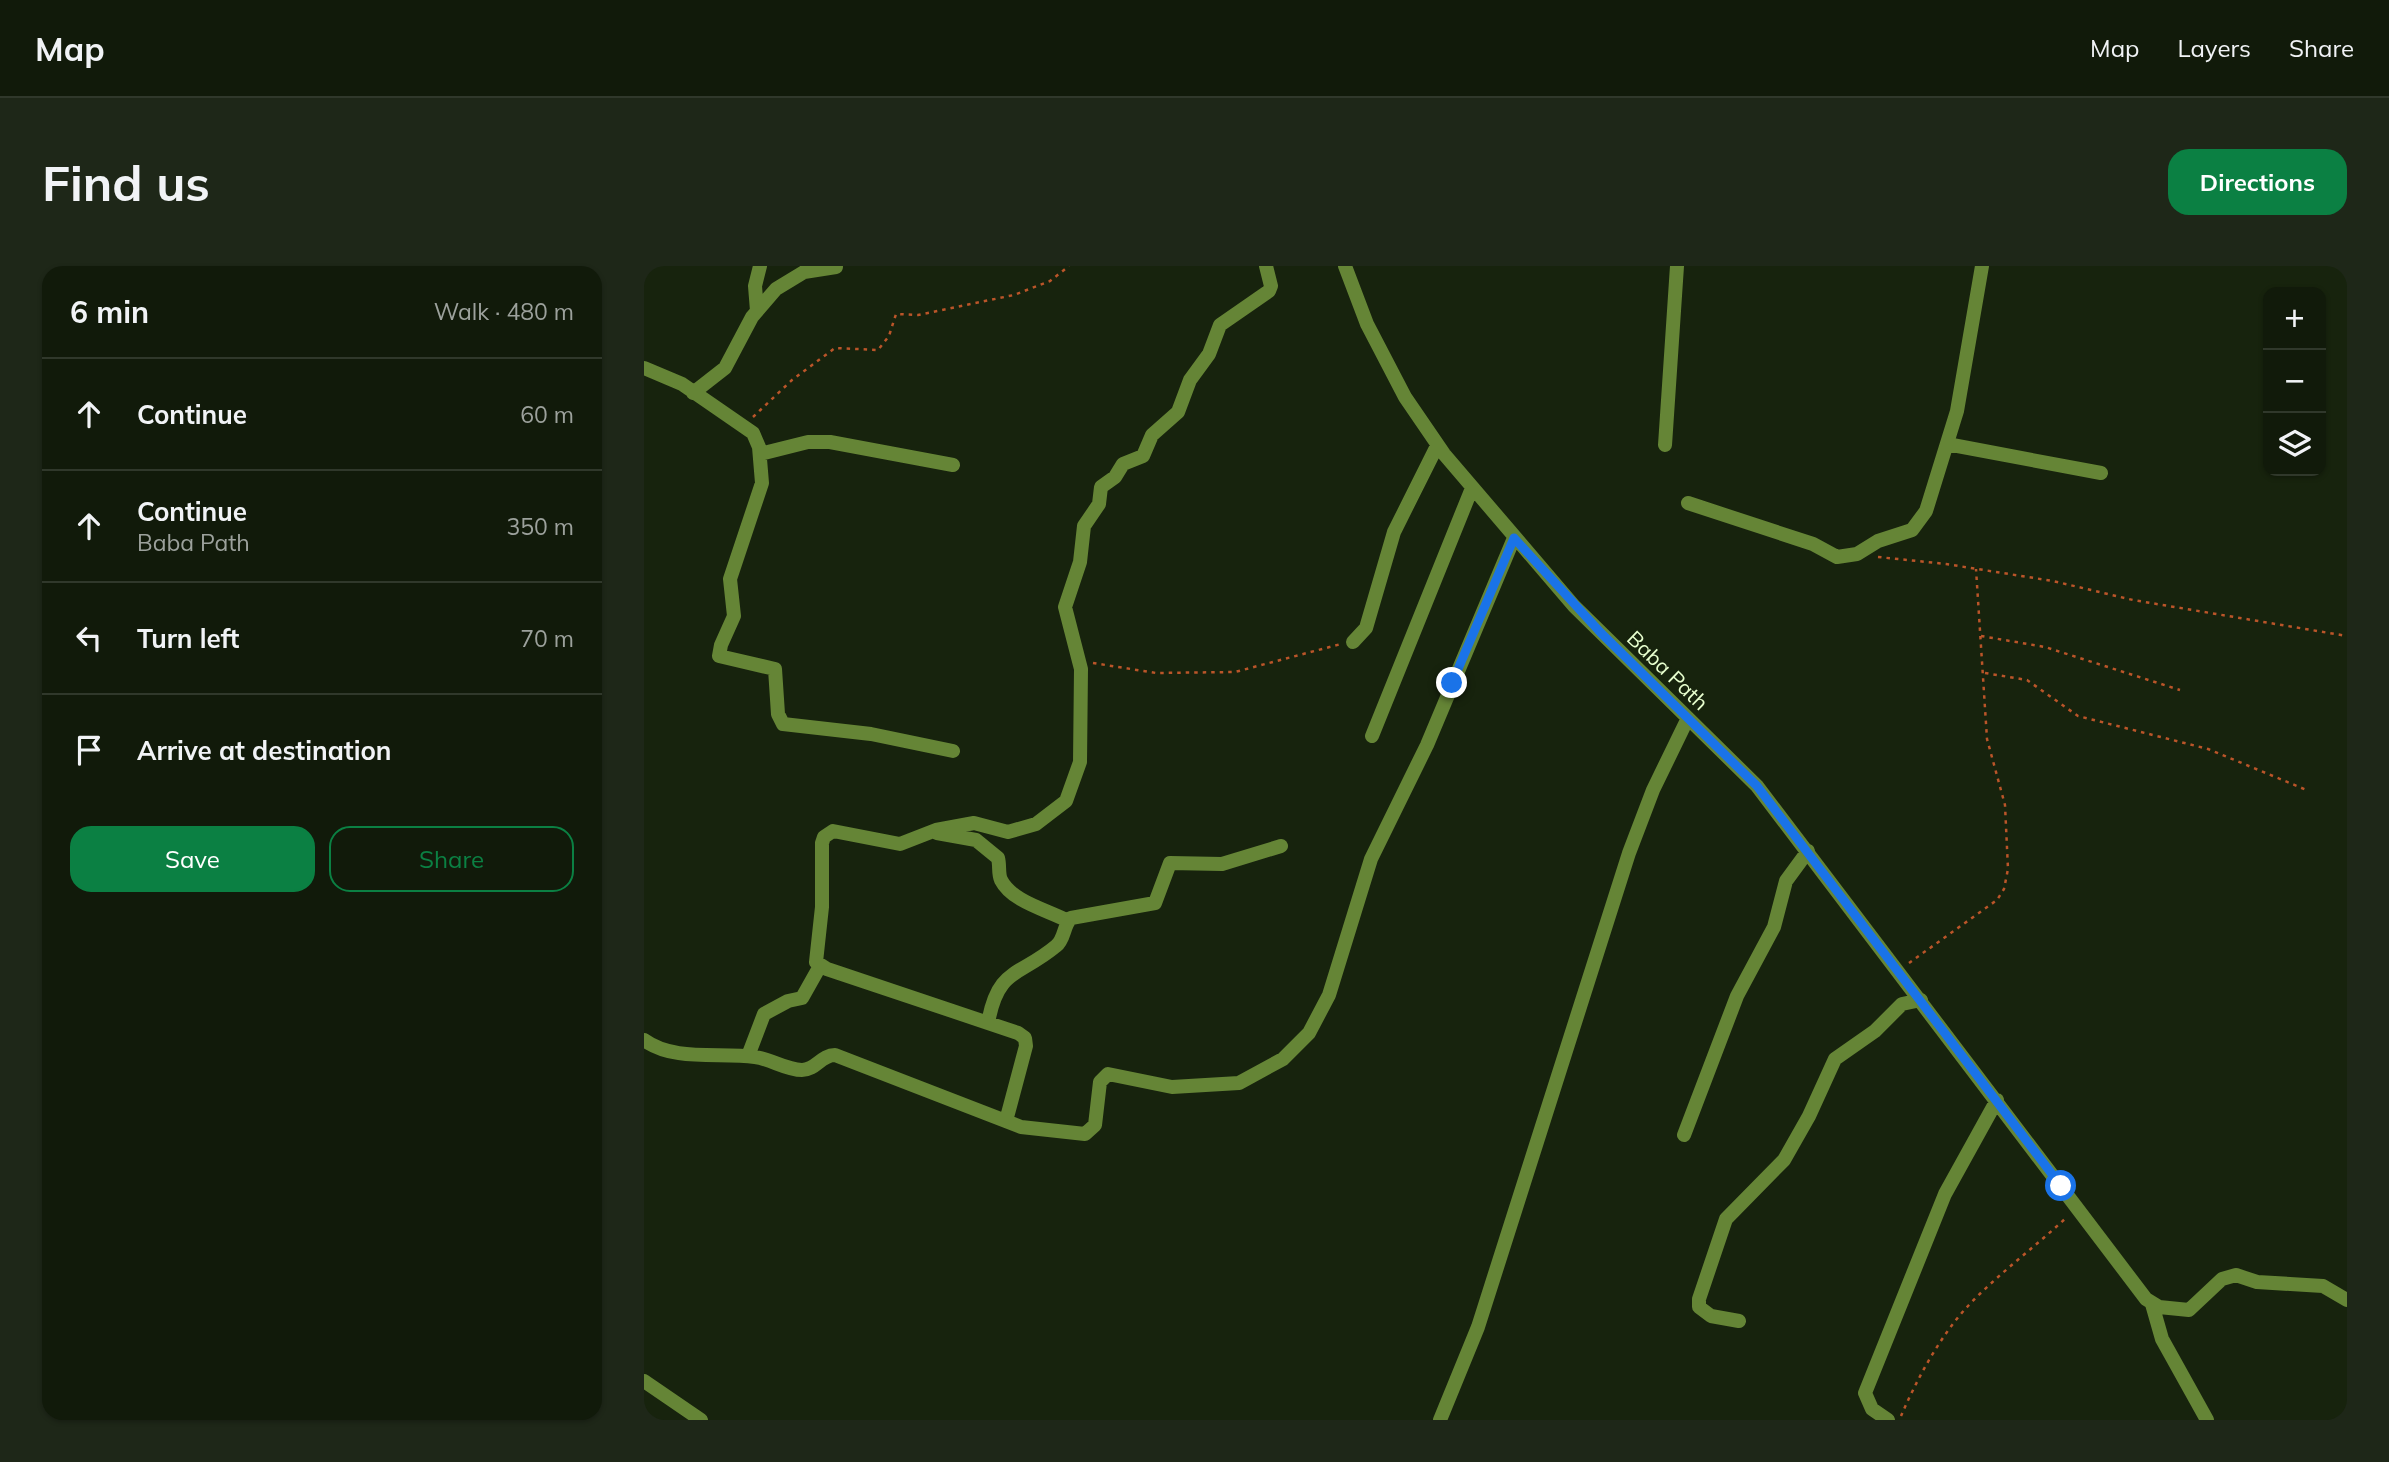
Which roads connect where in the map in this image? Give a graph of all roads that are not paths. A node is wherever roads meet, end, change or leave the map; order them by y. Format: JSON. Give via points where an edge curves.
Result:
{"nodes":[{"id":1,"x":760,"y":266,"type":"edge"},
{"id":2,"x":1266,"y":266,"type":"edge"},
{"id":3,"x":1345,"y":266,"type":"edge"},
{"id":4,"x":1677,"y":266,"type":"edge"},
{"id":5,"x":1982,"y":266,"type":"edge"},
{"id":6,"x":836,"y":267,"type":"edge"},
{"id":7,"x":757,"y":311,"type":"junction"},
{"id":8,"x":644,"y":368,"type":"edge"},
{"id":9,"x":693,"y":393,"type":"junction"},
{"id":10,"x":1947,"y":443,"type":"junction"},
{"id":11,"x":1665,"y":445,"type":"dead end"},
{"id":12,"x":1437,"y":446,"type":"junction"},
{"id":13,"x":760,"y":454,"type":"junction"},
{"id":14,"x":953,"y":465,"type":"dead end"},
{"id":15,"x":2101,"y":473,"type":"dead end"},
{"id":16,"x":1472,"y":488,"type":"junction"},
{"id":17,"x":1688,"y":503,"type":"dead end"},
{"id":18,"x":1514,"y":538,"type":"junction"},
{"id":19,"x":1353,"y":642,"type":"road end"},
{"id":20,"x":1688,"y":718,"type":"junction"},
{"id":21,"x":1372,"y":736,"type":"dead end"},
{"id":22,"x":953,"y":751,"type":"dead end"},
{"id":23,"x":933,"y":832,"type":"junction"},
{"id":24,"x":1281,"y":846,"type":"dead end"},
{"id":25,"x":1808,"y":851,"type":"junction"},
{"id":26,"x":1068,"y":921,"type":"junction"},
{"id":27,"x":820,"y":966,"type":"junction"},
{"id":28,"x":1921,"y":1000,"type":"junction"},
{"id":29,"x":988,"y":1023,"type":"junction"},
{"id":30,"x":644,"y":1040,"type":"edge"},
{"id":31,"x":748,"y":1056,"type":"junction"},
{"id":32,"x":1993,"y":1095,"type":"junction"},
{"id":33,"x":1006,"y":1121,"type":"junction"},
{"id":34,"x":1684,"y":1135,"type":"dead end"},
{"id":35,"x":2347,"y":1300,"type":"edge"},
{"id":36,"x":2152,"y":1304,"type":"junction"},
{"id":37,"x":1739,"y":1321,"type":"dead end"},
{"id":38,"x":644,"y":1381,"type":"edge"},
{"id":39,"x":701,"y":1420,"type":"edge"},
{"id":40,"x":1440,"y":1420,"type":"edge"},
{"id":41,"x":1888,"y":1420,"type":"edge"},
{"id":42,"x":2207,"y":1420,"type":"edge"}],
"edges":[{"from":1,"to":7,"type":"street","via":[[755,286]]},
{"from":2,"to":23,"type":"street","via":[[1269,291],[1220,325],[1175,416],[1155,431],[1143,456],[1123,464],[1099,491],[1098,504],[1082,534],[1080,562],[1065,607],[1079,661],[1080,762],[1066,801],[1035,824],[1007,832],[974,823]]},
{"from":3,"to":12,"type":"street","name":"Baba Path","via":[[1384,358]]},
{"from":4,"to":11,"type":"street"},
{"from":5,"to":10,"type":"street","via":[[1961,392]]},
{"from":6,"to":7,"type":"street","via":[[803,272],[776,289]]},
{"from":7,"to":9,"type":"street","via":[[725,368]]},
{"from":8,"to":9,"type":"street","via":[[669,376]]},
{"from":9,"to":13,"type":"street","via":[[755,436]]},
{"from":10,"to":15,"type":"street"},
{"from":10,"to":17,"type":"street","via":[[1918,525],[1857,554],[1837,557],[1813,544]]},
{"from":12,"to":16,"type":"street","name":"Baba Path"},
{"from":12,"to":19,"type":"street","via":[[1394,532],[1366,628]]},
{"from":13,"to":14,"type":"street","via":[[808,442],[830,442]]},
{"from":13,"to":22,"type":"street","via":[[760,490],[730,579],[734,617],[719,656],[775,669],[778,714],[783,724],[871,734]]},
{"from":16,"to":18,"type":"street","name":"Baba Path"},
{"from":16,"to":21,"type":"street"},
{"from":18,"to":20,"type":"street","name":"Baba Path","via":[[1583,615]]},
{"from":18,"to":33,"type":"street","via":[[1427,745],[1371,859],[1329,995],[1298,1046],[1254,1076],[1223,1086],[1172,1087],[1118,1074],[1104,1076],[1095,1125],[1085,1135],[1036,1130]]},
{"from":20,"to":25,"type":"street","name":"Baba Path","via":[[1757,786]]},
{"from":20,"to":40,"type":"street","via":[[1629,853],[1478,1327]]},
{"from":23,"to":26,"type":"street","via":[[979,842],[998,858],[1000,879],[1006,886]]},
{"from":23,"to":27,"type":"street","via":[[900,844],[842,830],[824,837],[815,954]]},
{"from":24,"to":26,"type":"street","via":[[1222,864],[1170,863],[1155,903],[1077,915]]},
{"from":25,"to":28,"type":"street","name":"Baba Path"},
{"from":25,"to":34,"type":"street","via":[[1786,881],[1774,927],[1737,996]]},
{"from":26,"to":29,"type":"street","via":[[1059,944],[996,990]]},
{"from":27,"to":29,"type":"street"},
{"from":27,"to":31,"type":"street","via":[[802,998],[764,1014]]},
{"from":28,"to":32,"type":"street","name":"Baba Path"},
{"from":28,"to":37,"type":"street","via":[[1902,1004],[1875,1031],[1835,1059],[1784,1160],[1726,1219],[1699,1307],[1711,1316]]},
{"from":29,"to":33,"type":"street","via":[[1025,1038]]},
{"from":30,"to":31,"type":"street","via":[[671,1052]]},
{"from":31,"to":33,"type":"street","via":[[805,1070],[835,1055]]},
{"from":32,"to":36,"type":"street","name":"Baba Path"},
{"from":32,"to":41,"type":"street","via":[[1945,1195],[1865,1394],[1872,1409]]},
{"from":35,"to":36,"type":"street","via":[[2323,1286],[2257,1282],[2235,1275],[2222,1279],[2189,1310]]},
{"from":36,"to":42,"type":"street","via":[[2162,1339]]},
{"from":38,"to":39,"type":"street"}]}
